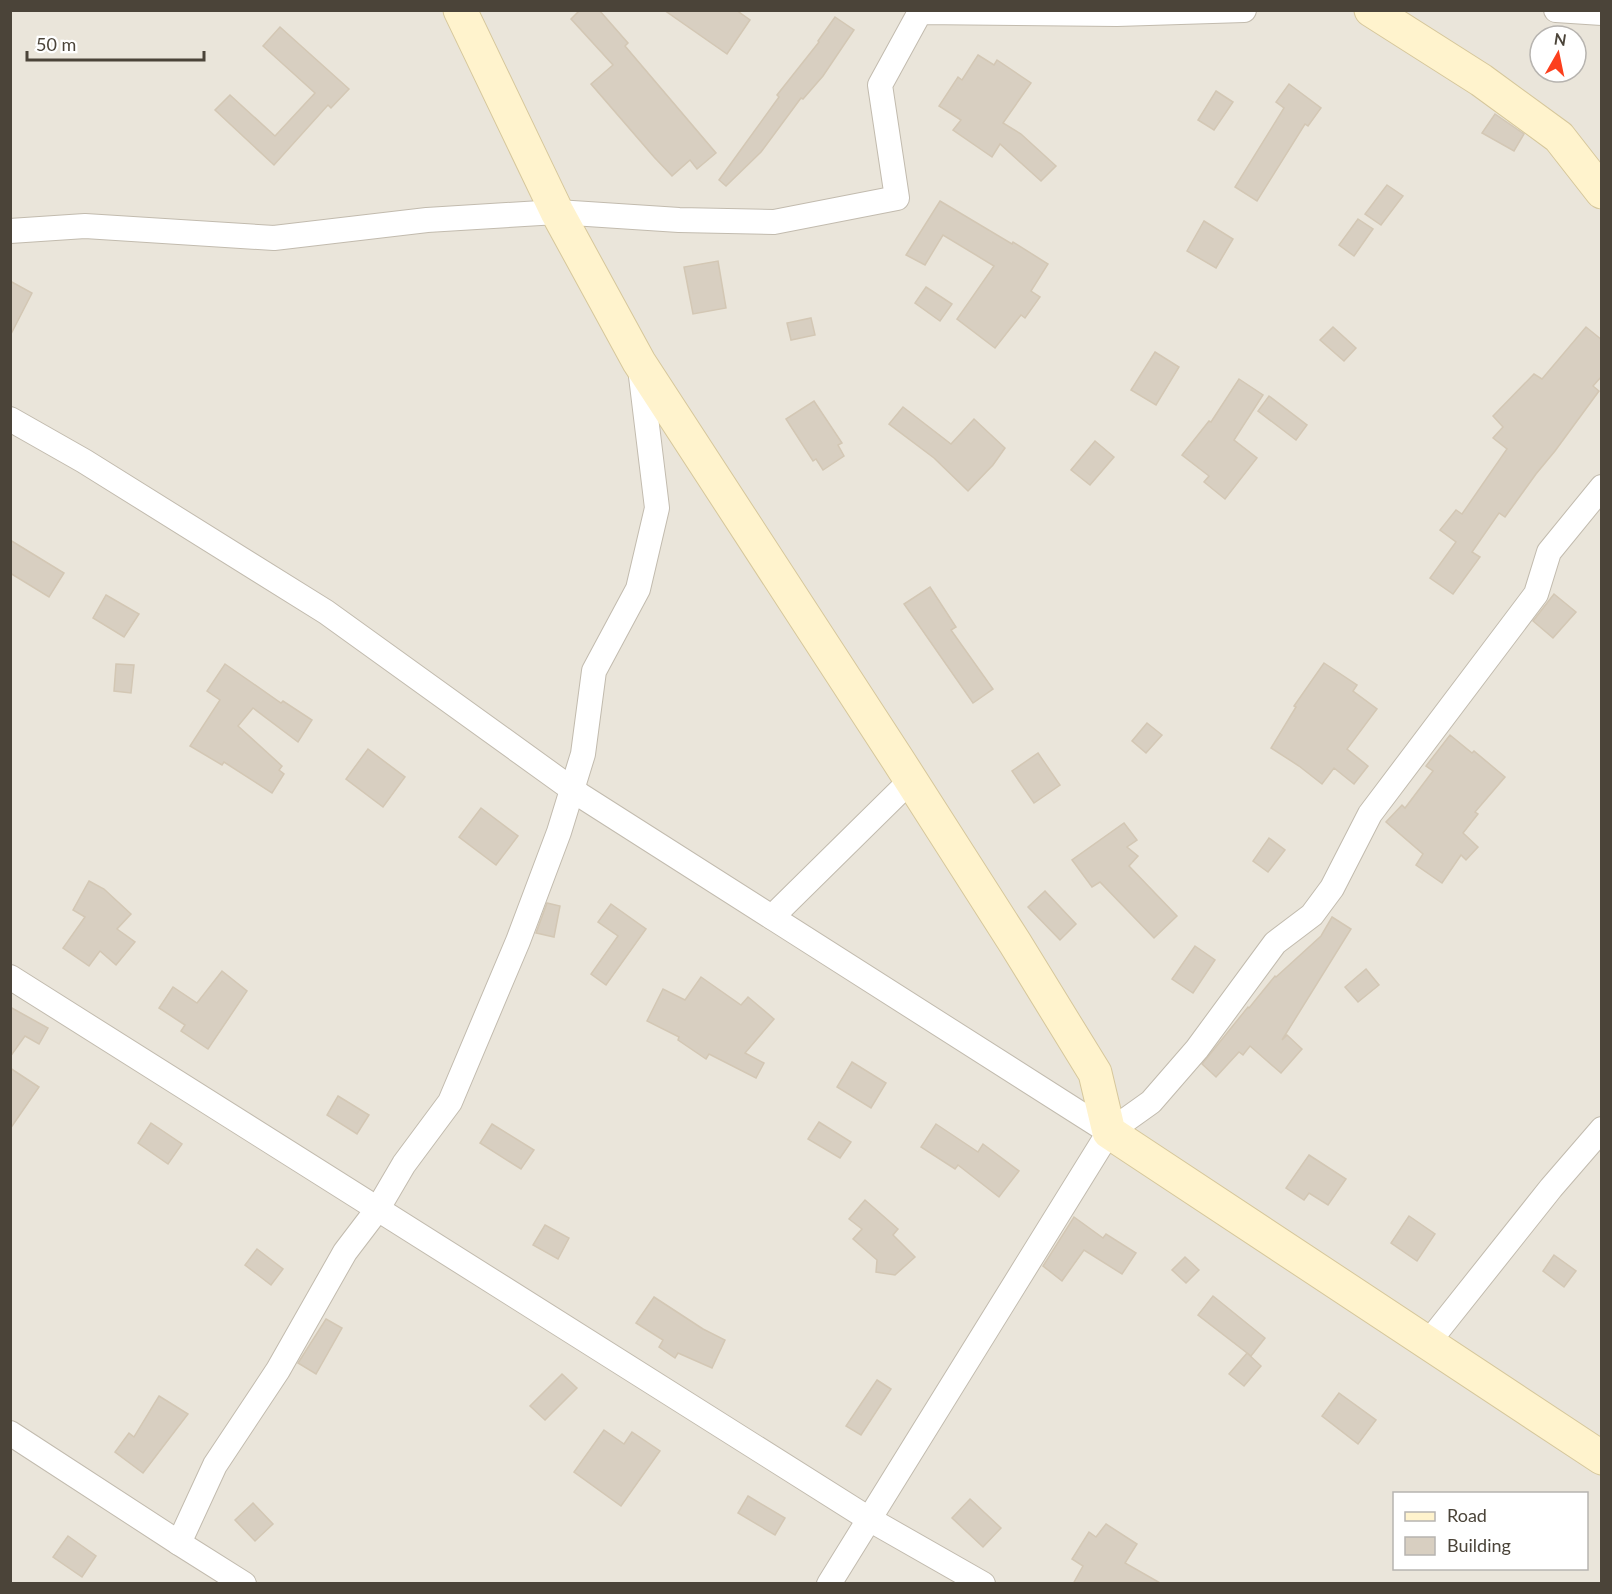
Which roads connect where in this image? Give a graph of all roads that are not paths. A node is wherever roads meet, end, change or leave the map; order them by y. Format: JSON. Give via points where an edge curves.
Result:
{"nodes":[{"id":1,"x":460,"y":10,"type":"edge"},
{"id":2,"x":1244,"y":10,"type":"edge"},
{"id":3,"x":1371,"y":10,"type":"edge"},
{"id":4,"x":1556,"y":10,"type":"edge"},
{"id":5,"x":1602,"y":13,"type":"edge"},
{"id":6,"x":1602,"y":192,"type":"edge"},
{"id":7,"x":557,"y":212,"type":"junction"},
{"id":8,"x":10,"y":231,"type":"edge"},
{"id":9,"x":639,"y":362,"type":"junction"},
{"id":10,"x":10,"y":419,"type":"edge"},
{"id":11,"x":1602,"y":487,"type":"edge"},
{"id":12,"x":911,"y":780,"type":"junction"},
{"id":13,"x":572,"y":789,"type":"junction"},
{"id":14,"x":772,"y":917,"type":"junction"},
{"id":15,"x":10,"y":977,"type":"edge"},
{"id":16,"x":1602,"y":1129,"type":"edge"},
{"id":17,"x":1109,"y":1132,"type":"junction"},
{"id":18,"x":377,"y":1210,"type":"junction"},
{"id":19,"x":1427,"y":1344,"type":"junction"},
{"id":20,"x":10,"y":1433,"type":"edge"},
{"id":21,"x":1602,"y":1458,"type":"edge"},
{"id":22,"x":869,"y":1519,"type":"junction"},
{"id":23,"x":179,"y":1543,"type":"junction"},
{"id":24,"x":244,"y":1584,"type":"edge"},
{"id":25,"x":829,"y":1584,"type":"edge"},
{"id":26,"x":983,"y":1584,"type":"edge"}],
"edges":[{"from":1,"to":7,"type":"street"},
{"from":2,"to":7,"type":"street","via":[[1117,14],[920,12],[880,85],[897,198],[774,222]]},
{"from":3,"to":6,"type":"street","via":[[1481,80],[1559,137]]},
{"from":4,"to":5,"type":"street"},
{"from":7,"to":8,"type":"street","via":[[427,220],[274,238],[85,226]]},
{"from":7,"to":9,"type":"street"},
{"from":9,"to":12,"type":"street"},
{"from":9,"to":13,"type":"street","via":[[657,508],[638,589],[594,671],[584,754]]},
{"from":10,"to":13,"type":"street","via":[[326,612]]},
{"from":11,"to":17,"type":"street","via":[[1549,552],[1536,594],[1370,814],[1332,888],[1312,915],[1275,943],[1197,1049],[1151,1102]]},
{"from":12,"to":14,"type":"street"},
{"from":12,"to":17,"type":"street","via":[[1095,1073]]},
{"from":13,"to":14,"type":"street"},
{"from":13,"to":18,"type":"street","via":[[518,941],[450,1102],[404,1164]]},
{"from":14,"to":17,"type":"street"},
{"from":15,"to":18,"type":"street"},
{"from":16,"to":19,"type":"street"},
{"from":17,"to":19,"type":"street"},
{"from":17,"to":22,"type":"street"},
{"from":18,"to":22,"type":"street"},
{"from":18,"to":23,"type":"street","via":[[345,1252],[278,1370],[214,1465]]},
{"from":19,"to":21,"type":"street"},
{"from":20,"to":23,"type":"street"},
{"from":22,"to":25,"type":"street"},
{"from":22,"to":26,"type":"street"},
{"from":23,"to":24,"type":"street"}]}
